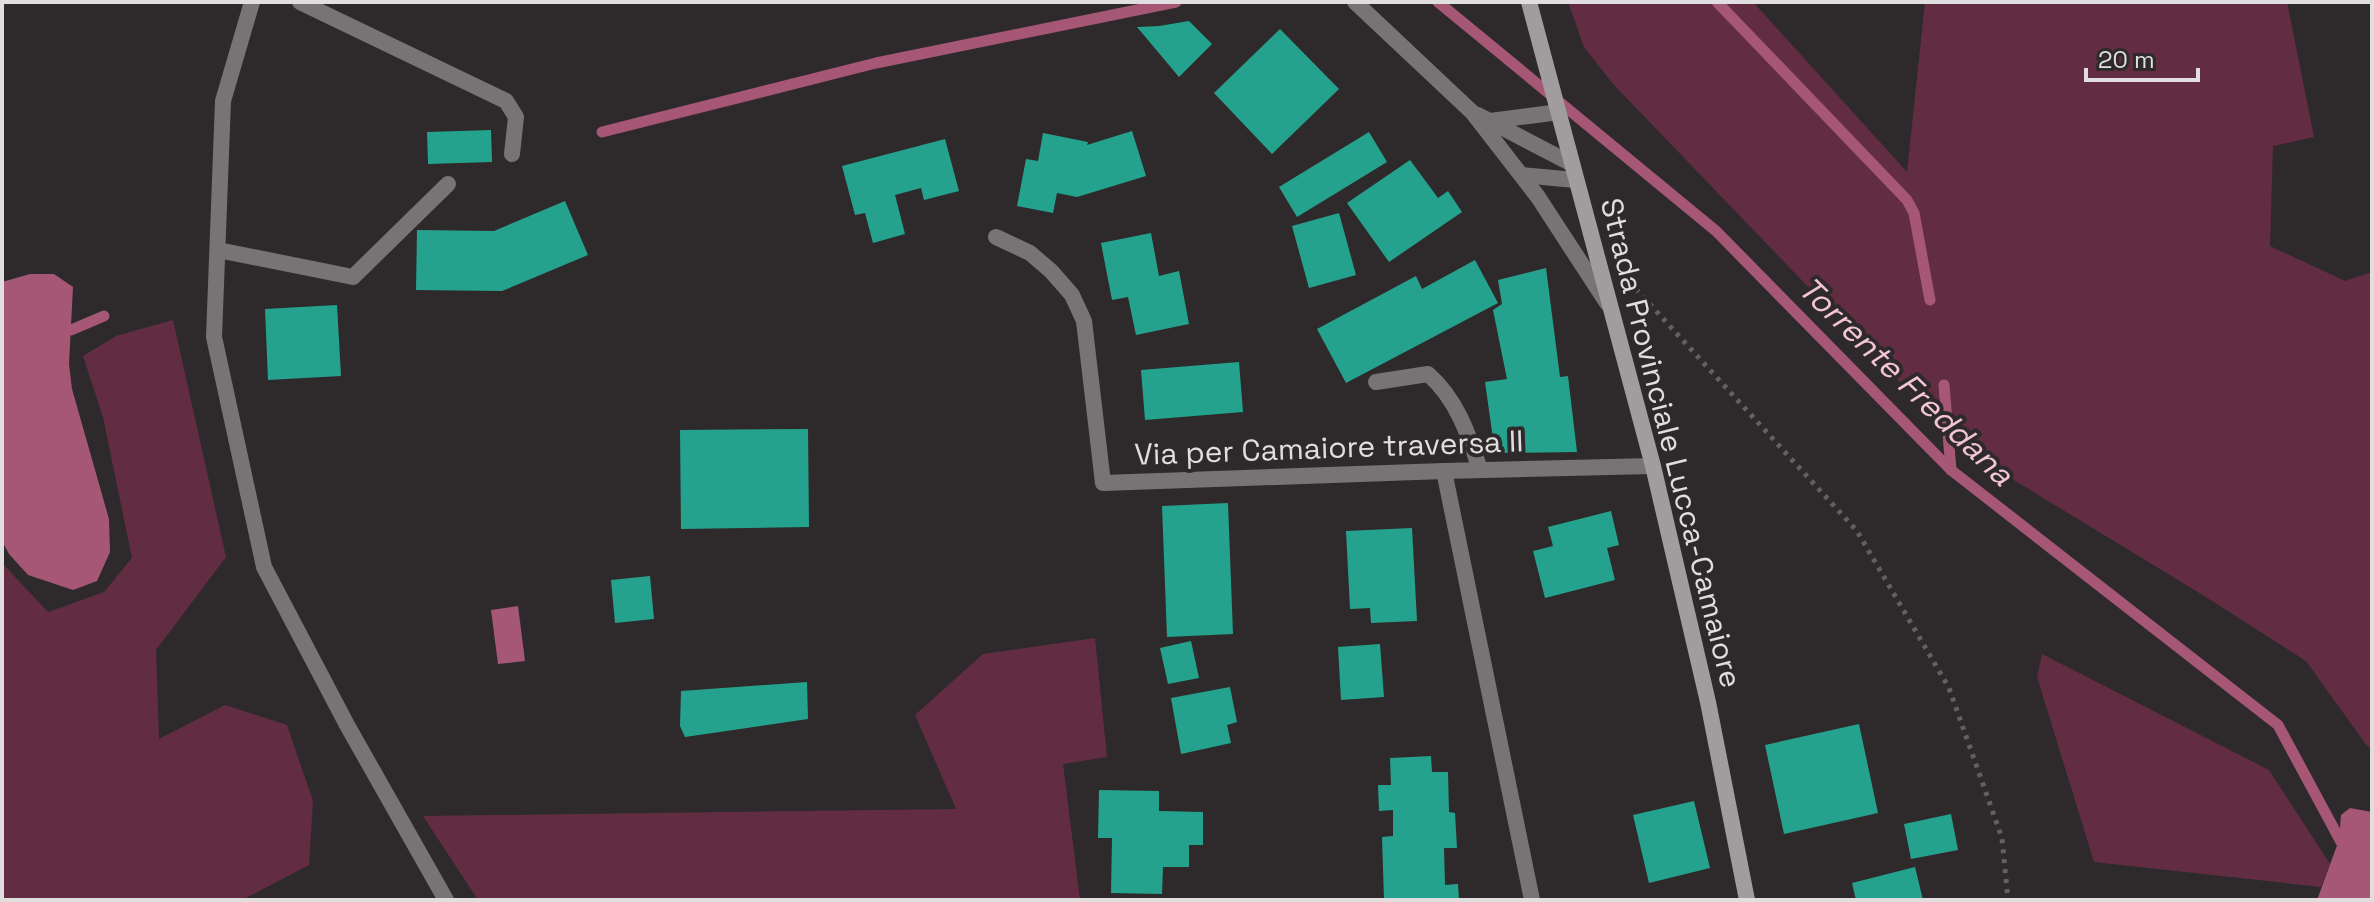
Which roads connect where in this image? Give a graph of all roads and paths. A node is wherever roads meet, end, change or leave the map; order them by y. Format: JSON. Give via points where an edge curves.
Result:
{"nodes":[{"id":1,"x":252,"y":2,"type":"edge"},
{"id":2,"x":300,"y":2,"type":"edge"},
{"id":3,"x":1355,"y":2,"type":"edge"},
{"id":4,"x":1529,"y":2,"type":"edge"},
{"id":5,"x":1559,"y":112,"type":"junction"},
{"id":6,"x":1473,"y":113,"type":"junction"},
{"id":7,"x":1489,"y":121,"type":"junction"},
{"id":8,"x":512,"y":154,"type":"dead end"},
{"id":9,"x":1570,"y":163,"type":"junction"},
{"id":10,"x":1522,"y":175,"type":"junction"},
{"id":11,"x":1575,"y":180,"type":"junction"},
{"id":12,"x":448,"y":184,"type":"dead end"},
{"id":13,"x":996,"y":237,"type":"dead end"},
{"id":14,"x":218,"y":250,"type":"junction"},
{"id":15,"x":1626,"y":278,"type":"dead end"},
{"id":16,"x":1612,"y":309,"type":"junction"},
{"id":17,"x":1376,"y":382,"type":"dead end"},
{"id":18,"x":1653,"y":466,"type":"junction"},
{"id":19,"x":1480,"y":470,"type":"junction"},
{"id":20,"x":1444,"y":471,"type":"junction"},
{"id":21,"x":446,"y":900,"type":"edge"},
{"id":22,"x":1532,"y":900,"type":"edge"},
{"id":23,"x":1747,"y":900,"type":"edge"},
{"id":24,"x":2008,"y":900,"type":"edge"}],
"edges":[{"from":1,"to":14,"type":"street","via":[[223,101]]},
{"from":2,"to":8,"type":"street","via":[[506,101],[516,117]]},
{"from":3,"to":6,"type":"street"},
{"from":4,"to":5,"type":"main road","name":"Strada Provinciale Lucca-Camaiore"},
{"from":5,"to":7,"type":"street"},
{"from":5,"to":9,"type":"main road","name":"Strada Provinciale Lucca-Camaiore"},
{"from":6,"to":7,"type":"street"},
{"from":6,"to":10,"type":"street"},
{"from":7,"to":9,"type":"street"},
{"from":9,"to":11,"type":"main road","name":"Strada Provinciale Lucca-Camaiore"},
{"from":10,"to":11,"type":"street"},
{"from":10,"to":16,"type":"street"},
{"from":11,"to":16,"type":"main road","name":"Strada Provinciale Lucca-Camaiore"},
{"from":12,"to":14,"type":"street","via":[[353,277]]},
{"from":13,"to":20,"type":"street","name":"Via per Camaiore traversa II","via":[[1030,253],[1051,271],[1072,295],[1084,321],[1103,483]]},
{"from":14,"to":21,"type":"street","via":[[214,337],[264,567]]},
{"from":15,"to":24,"type":"path","via":[[1857,531],[1949,688],[2002,838]]},
{"from":16,"to":18,"type":"main road","name":"Strada Provinciale Lucca-Camaiore"},
{"from":17,"to":19,"type":"street","via":[[1428,374],[1440,384],[1457,411]]},
{"from":18,"to":19,"type":"street","name":"Via per Camaiore traversa II"},
{"from":18,"to":23,"type":"main road","name":"Strada Provinciale Lucca-Camaiore"},
{"from":19,"to":20,"type":"street","name":"Via per Camaiore traversa II"},
{"from":20,"to":22,"type":"street"}]}
